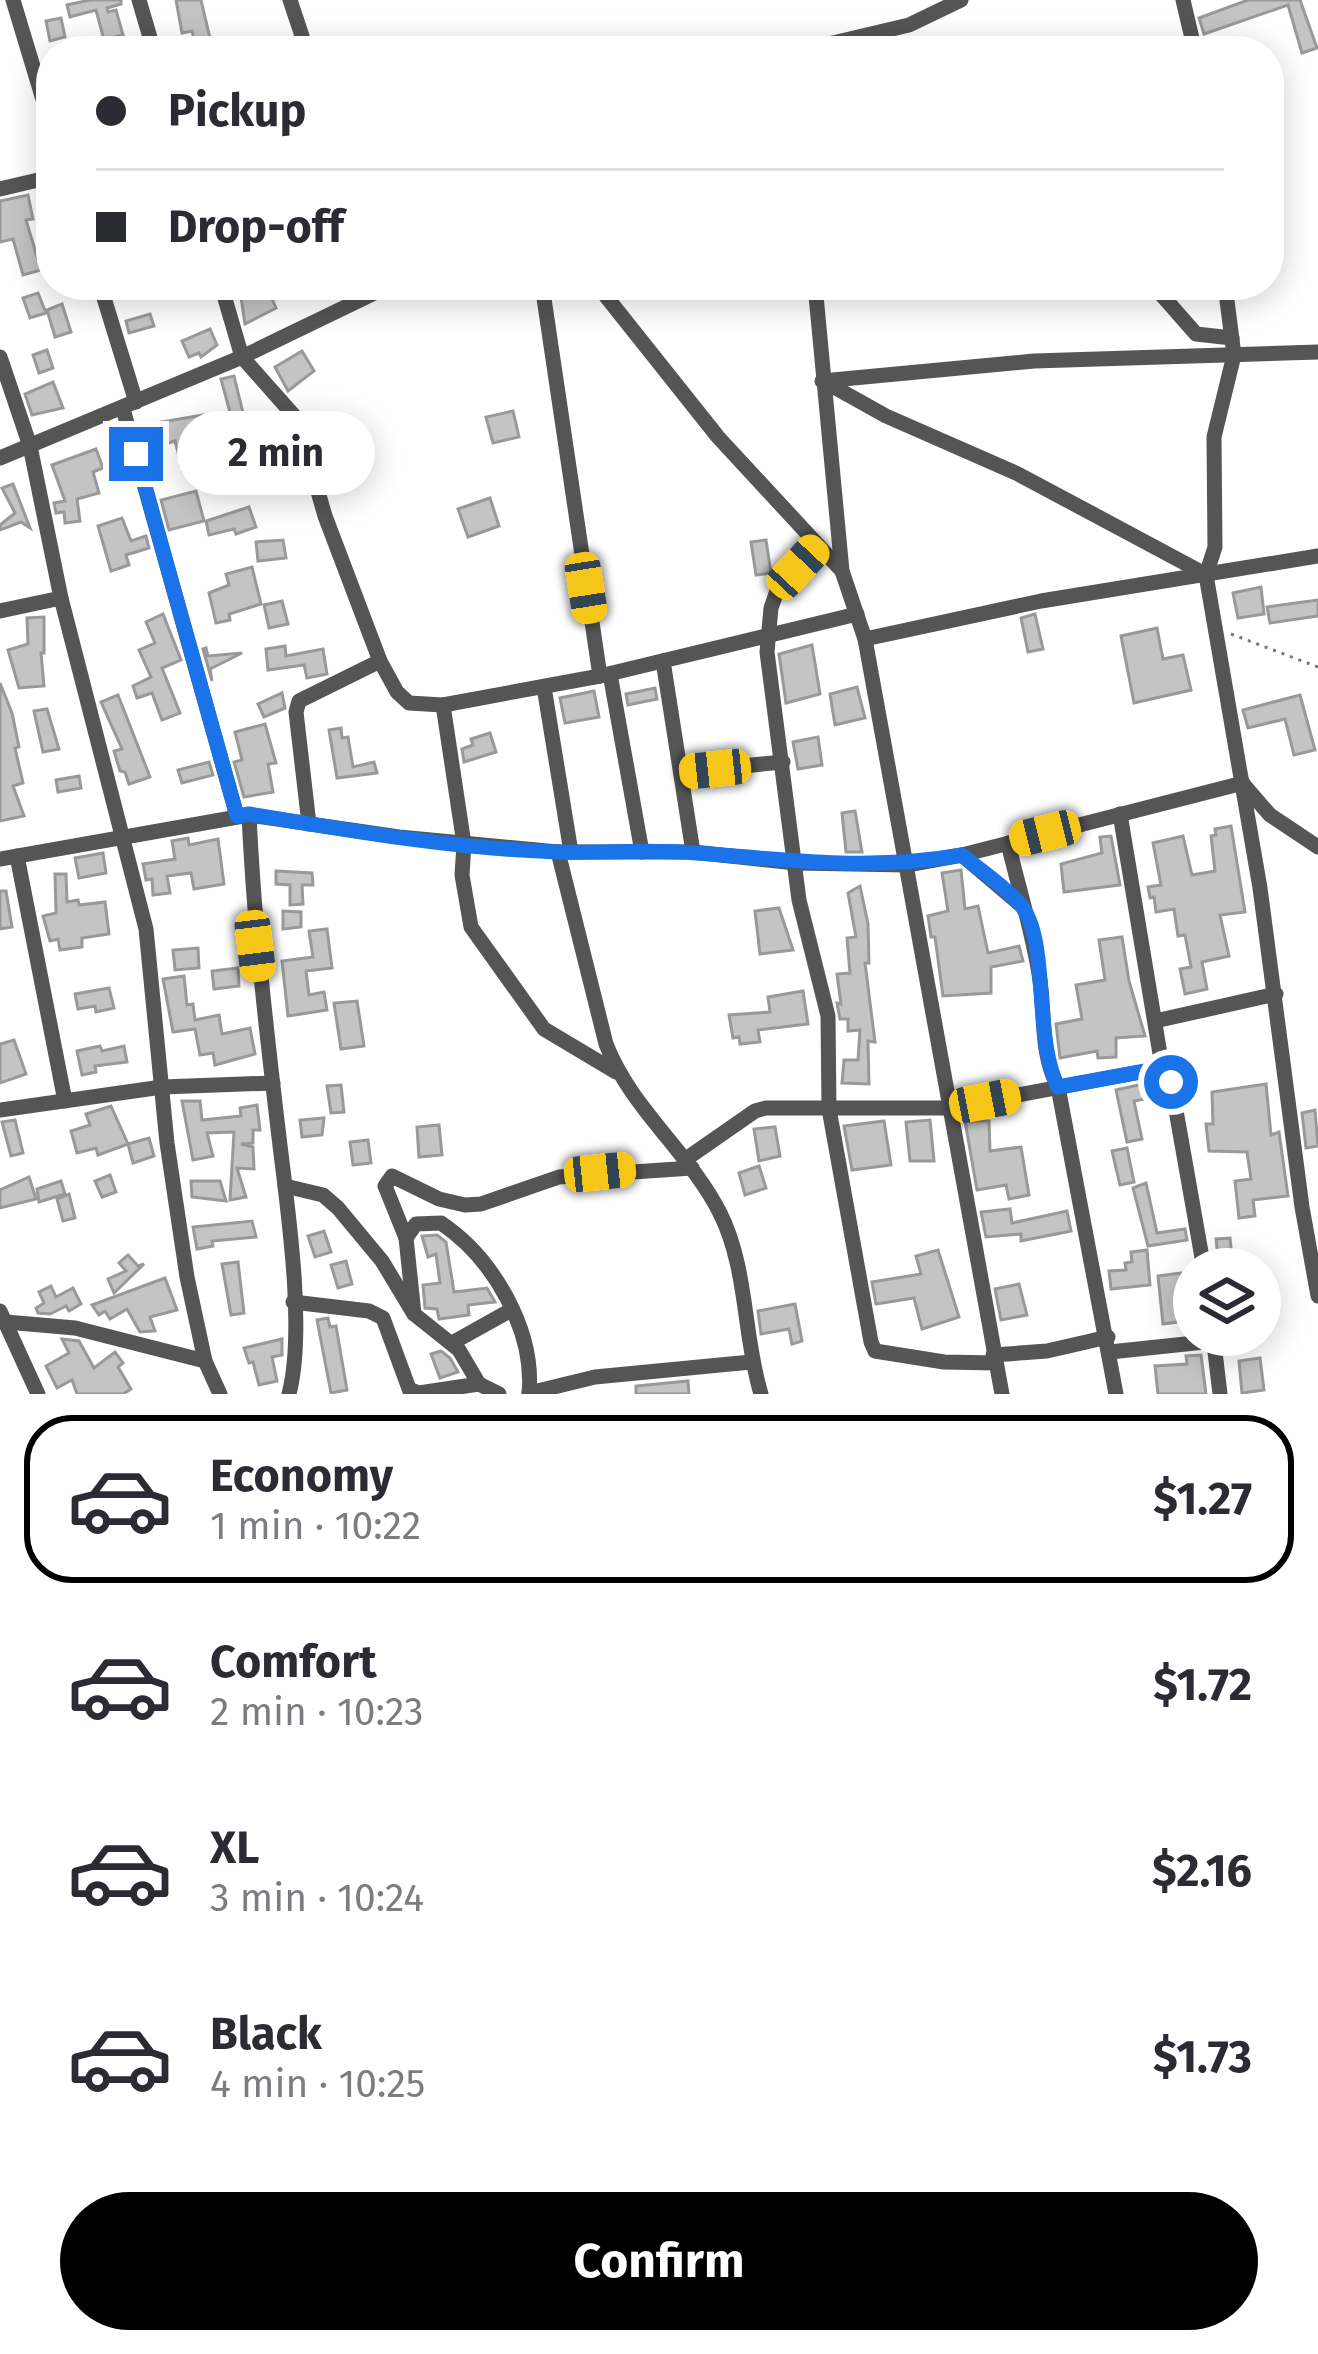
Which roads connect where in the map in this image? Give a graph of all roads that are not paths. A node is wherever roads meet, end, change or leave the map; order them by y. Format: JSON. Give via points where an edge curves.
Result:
{"nodes":[{"id":1,"x":13,"y":0,"type":"edge"},
{"id":2,"x":139,"y":0,"type":"edge"},
{"id":3,"x":290,"y":0,"type":"edge"},
{"id":4,"x":961,"y":0,"type":"edge"},
{"id":5,"x":1183,"y":0,"type":"edge"},
{"id":6,"x":150,"y":36,"type":"edge"},
{"id":7,"x":302,"y":36,"type":"edge"},
{"id":8,"x":862,"y":36,"type":"edge"},
{"id":9,"x":1191,"y":36,"type":"edge"},
{"id":10,"x":36,"y":76,"type":"edge"},
{"id":11,"x":36,"y":181,"type":"edge"},
{"id":12,"x":0,"y":189,"type":"edge"},
{"id":13,"x":104,"y":300,"type":"edge"},
{"id":14,"x":225,"y":300,"type":"edge"},
{"id":15,"x":361,"y":300,"type":"edge"},
{"id":16,"x":544,"y":300,"type":"edge"},
{"id":17,"x":609,"y":300,"type":"edge"},
{"id":18,"x":816,"y":300,"type":"edge"},
{"id":19,"x":1166,"y":300,"type":"edge"},
{"id":20,"x":1227,"y":300,"type":"edge"},
{"id":21,"x":1233,"y":346,"type":"junction"},
{"id":22,"x":1318,"y":352,"type":"edge"},
{"id":23,"x":0,"y":357,"type":"edge"},
{"id":24,"x":242,"y":357,"type":"junction"},
{"id":25,"x":822,"y":381,"type":"junction"},
{"id":26,"x":130,"y":405,"type":"junction"},
{"id":27,"x":30,"y":446,"type":"junction"},
{"id":28,"x":0,"y":458,"type":"edge"},
{"id":29,"x":818,"y":545,"type":"junction"},
{"id":30,"x":1318,"y":556,"type":"edge"},
{"id":31,"x":842,"y":571,"type":"junction"},
{"id":32,"x":1206,"y":574,"type":"junction"},
{"id":33,"x":61,"y":598,"type":"junction"},
{"id":34,"x":0,"y":611,"type":"edge"},
{"id":35,"x":857,"y":614,"type":"junction"},
{"id":36,"x":769,"y":635,"type":"junction"},
{"id":37,"x":865,"y":639,"type":"junction"},
{"id":38,"x":380,"y":661,"type":"junction"},
{"id":39,"x":663,"y":661,"type":"junction"},
{"id":40,"x":605,"y":675,"type":"junction"},
{"id":41,"x":544,"y":687,"type":"junction"},
{"id":42,"x":443,"y":705,"type":"junction"},
{"id":43,"x":783,"y":762,"type":"junction"},
{"id":44,"x":681,"y":772,"type":"junction"},
{"id":45,"x":1243,"y":783,"type":"junction"},
{"id":46,"x":1120,"y":814,"type":"junction"},
{"id":47,"x":243,"y":815,"type":"junction"},
{"id":48,"x":309,"y":824,"type":"junction"},
{"id":49,"x":121,"y":838,"type":"junction"},
{"id":50,"x":1008,"y":843,"type":"junction"},
{"id":51,"x":464,"y":844,"type":"junction"},
{"id":52,"x":1318,"y":847,"type":"edge"},
{"id":53,"x":565,"y":852,"type":"junction"},
{"id":54,"x":642,"y":852,"type":"junction"},
{"id":55,"x":693,"y":852,"type":"junction"},
{"id":56,"x":962,"y":855,"type":"junction"},
{"id":57,"x":9,"y":857,"type":"edge"},
{"id":58,"x":796,"y":863,"type":"junction"},
{"id":59,"x":907,"y":865,"type":"junction"},
{"id":60,"x":1023,"y":907,"type":"junction"},
{"id":61,"x":1276,"y":994,"type":"junction"},
{"id":62,"x":1155,"y":1021,"type":"junction"},
{"id":63,"x":616,"y":1072,"type":"junction"},
{"id":64,"x":1163,"y":1072,"type":"junction"},
{"id":65,"x":273,"y":1083,"type":"junction"},
{"id":66,"x":162,"y":1087,"type":"junction"},
{"id":67,"x":1058,"y":1087,"type":"junction"},
{"id":68,"x":65,"y":1101,"type":"junction"},
{"id":69,"x":949,"y":1108,"type":"junction"},
{"id":70,"x":829,"y":1109,"type":"junction"},
{"id":71,"x":0,"y":1110,"type":"edge"},
{"id":72,"x":688,"y":1163,"type":"junction"},
{"id":73,"x":285,"y":1186,"type":"junction"},
{"id":74,"x":406,"y":1238,"type":"junction"},
{"id":75,"x":1200,"y":1248,"type":"edge"},
{"id":76,"x":1318,"y":1296,"type":"edge"},
{"id":77,"x":293,"y":1302,"type":"junction"},
{"id":78,"x":511,"y":1310,"type":"junction"},
{"id":79,"x":414,"y":1314,"type":"junction"},
{"id":80,"x":3,"y":1317,"type":"edge"},
{"id":81,"x":1173,"y":1341,"type":"edge"},
{"id":82,"x":452,"y":1343,"type":"junction"},
{"id":83,"x":1109,"y":1345,"type":"junction"},
{"id":84,"x":1215,"y":1356,"type":"edge"},
{"id":85,"x":994,"y":1359,"type":"junction"},
{"id":86,"x":206,"y":1360,"type":"junction"},
{"id":87,"x":751,"y":1362,"type":"junction"},
{"id":88,"x":479,"y":1384,"type":"junction"},
{"id":89,"x":411,"y":1392,"type":"edge"},
{"id":90,"x":38,"y":1394,"type":"edge"},
{"id":91,"x":220,"y":1394,"type":"edge"},
{"id":92,"x":289,"y":1394,"type":"edge"},
{"id":93,"x":499,"y":1394,"type":"edge"},
{"id":94,"x":529,"y":1394,"type":"edge"},
{"id":95,"x":760,"y":1394,"type":"edge"},
{"id":96,"x":1002,"y":1394,"type":"edge"},
{"id":97,"x":1117,"y":1394,"type":"edge"},
{"id":98,"x":1220,"y":1394,"type":"edge"}],
"edges":[{"from":1,"to":10,"type":"street"},
{"from":2,"to":6,"type":"street"},
{"from":3,"to":7,"type":"street"},
{"from":4,"to":8,"type":"street","via":[[935,16]]},
{"from":5,"to":9,"type":"street"},
{"from":11,"to":12,"type":"street"},
{"from":13,"to":26,"type":"street"},
{"from":14,"to":24,"type":"street"},
{"from":15,"to":24,"type":"street"},
{"from":16,"to":40,"type":"street"},
{"from":17,"to":29,"type":"street"},
{"from":18,"to":25,"type":"street"},
{"from":19,"to":21,"type":"street","via":[[1196,334]]},
{"from":20,"to":21,"type":"street"},
{"from":21,"to":22,"type":"street"},
{"from":21,"to":25,"type":"street"},
{"from":21,"to":32,"type":"street","via":[[1214,437],[1215,547]]},
{"from":23,"to":27,"type":"street"},
{"from":24,"to":26,"type":"street"},
{"from":24,"to":38,"type":"street","via":[[297,419]]},
{"from":25,"to":31,"type":"street"},
{"from":25,"to":32,"type":"street"},
{"from":26,"to":27,"type":"street"},
{"from":26,"to":47,"type":"street"},
{"from":27,"to":28,"type":"street"},
{"from":27,"to":33,"type":"street"},
{"from":29,"to":31,"type":"street"},
{"from":29,"to":36,"type":"street","via":[[778,588]]},
{"from":30,"to":32,"type":"street"},
{"from":31,"to":35,"type":"street"},
{"from":32,"to":37,"type":"street"},
{"from":32,"to":45,"type":"street"},
{"from":33,"to":34,"type":"street"},
{"from":33,"to":49,"type":"street"},
{"from":35,"to":36,"type":"street"},
{"from":35,"to":37,"type":"street"},
{"from":36,"to":39,"type":"street"},
{"from":36,"to":43,"type":"street"},
{"from":37,"to":59,"type":"street"},
{"from":38,"to":42,"type":"street","via":[[403,699]]},
{"from":38,"to":48,"type":"street","via":[[299,701]]},
{"from":39,"to":40,"type":"street"},
{"from":39,"to":44,"type":"street"},
{"from":40,"to":41,"type":"street"},
{"from":40,"to":54,"type":"street"},
{"from":41,"to":42,"type":"street"},
{"from":41,"to":53,"type":"street"},
{"from":42,"to":51,"type":"street"},
{"from":43,"to":44,"type":"street"},
{"from":43,"to":58,"type":"street"},
{"from":44,"to":55,"type":"street"},
{"from":45,"to":46,"type":"street"},
{"from":45,"to":52,"type":"street","via":[[1270,815]]},
{"from":45,"to":61,"type":"street"},
{"from":46,"to":50,"type":"street"},
{"from":46,"to":62,"type":"street"},
{"from":47,"to":48,"type":"street"},
{"from":47,"to":49,"type":"street"},
{"from":47,"to":65,"type":"street"},
{"from":48,"to":51,"type":"street"},
{"from":49,"to":57,"type":"street"},
{"from":49,"to":66,"type":"street","via":[[146,929]]},
{"from":50,"to":56,"type":"street"},
{"from":50,"to":60,"type":"street"},
{"from":51,"to":53,"type":"street"},
{"from":51,"to":63,"type":"street","via":[[468,919],[483,944],[544,1029]]},
{"from":53,"to":54,"type":"street"},
{"from":53,"to":63,"type":"street"},
{"from":54,"to":55,"type":"street"},
{"from":55,"to":58,"type":"street"},
{"from":56,"to":59,"type":"street"},
{"from":56,"to":60,"type":"street"},
{"from":57,"to":68,"type":"street"},
{"from":58,"to":59,"type":"street"},
{"from":58,"to":70,"type":"street","via":[[828,1016]]},
{"from":59,"to":69,"type":"street"},
{"from":60,"to":67,"type":"street","via":[[1040,980],[1044,1048]]},
{"from":61,"to":62,"type":"street"},
{"from":61,"to":76,"type":"street"},
{"from":62,"to":64,"type":"street"},
{"from":63,"to":72,"type":"street"},
{"from":64,"to":67,"type":"street"},
{"from":64,"to":75,"type":"street"},
{"from":65,"to":66,"type":"street"},
{"from":65,"to":73,"type":"street"},
{"from":66,"to":68,"type":"street"},
{"from":66,"to":86,"type":"street"},
{"from":67,"to":69,"type":"street"},
{"from":67,"to":83,"type":"street"},
{"from":68,"to":71,"type":"street"},
{"from":69,"to":70,"type":"street"},
{"from":69,"to":85,"type":"street"},
{"from":70,"to":72,"type":"street","via":[[755,1111]]},
{"from":70,"to":85,"type":"street","via":[[875,1351],[944,1362]]},
{"from":72,"to":74,"type":"street","via":[[559,1177],[481,1204],[439,1199],[392,1176],[385,1186]]},
{"from":72,"to":87,"type":"street","via":[[734,1244]]},
{"from":73,"to":77,"type":"street"},
{"from":73,"to":79,"type":"street","via":[[323,1195],[338,1208]]},
{"from":74,"to":78,"type":"street","via":[[416,1223],[441,1223],[488,1267]]},
{"from":74,"to":79,"type":"street"},
{"from":77,"to":89,"type":"street","via":[[383,1318]]},
{"from":77,"to":92,"type":"street"},
{"from":78,"to":82,"type":"street"},
{"from":78,"to":94,"type":"street"},
{"from":79,"to":82,"type":"street"},
{"from":80,"to":86,"type":"street"},
{"from":80,"to":90,"type":"street"},
{"from":81,"to":83,"type":"street"},
{"from":82,"to":88,"type":"street"},
{"from":83,"to":85,"type":"street"},
{"from":83,"to":97,"type":"street"},
{"from":84,"to":98,"type":"street"},
{"from":85,"to":96,"type":"street"},
{"from":86,"to":91,"type":"street"},
{"from":87,"to":94,"type":"street","via":[[595,1377]]},
{"from":87,"to":95,"type":"street"},
{"from":88,"to":89,"type":"street"},
{"from":88,"to":93,"type":"street"}]}
